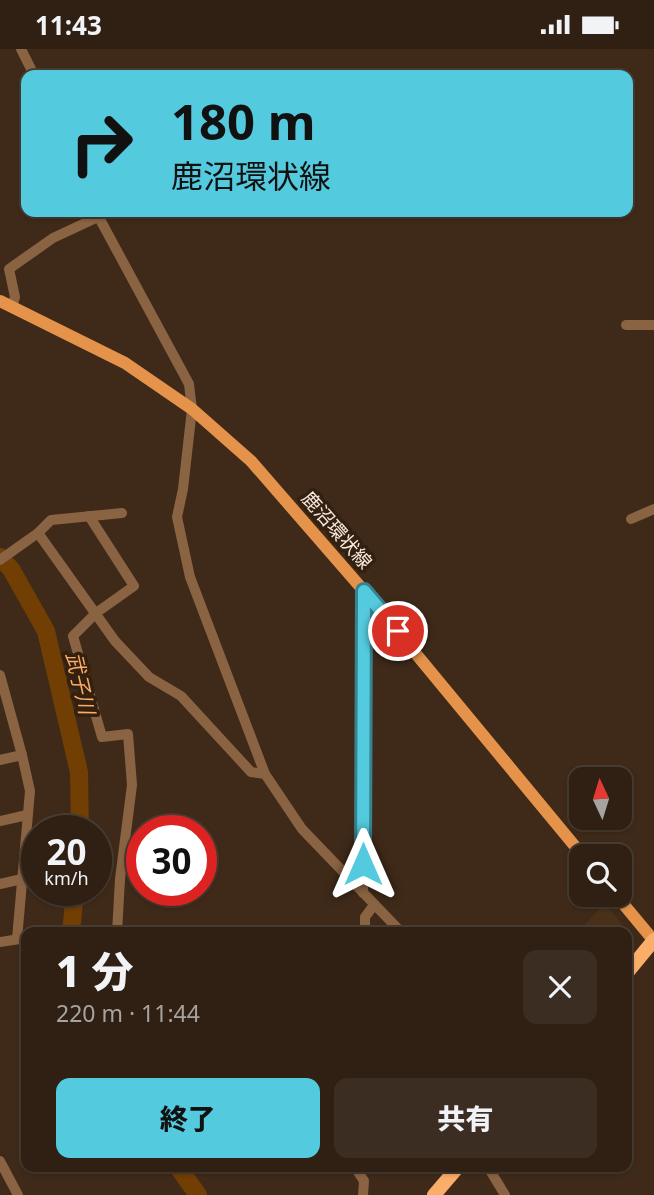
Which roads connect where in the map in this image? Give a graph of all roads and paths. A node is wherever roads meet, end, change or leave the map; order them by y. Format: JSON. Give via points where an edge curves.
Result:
{"nodes":[{"id":1,"x":21,"y":49,"type":"edge"},
{"id":2,"x":32,"y":70,"type":"edge"},
{"id":3,"x":92,"y":217,"type":"edge"},
{"id":4,"x":99,"y":217,"type":"edge"},
{"id":5,"x":6,"y":304,"type":"edge"},
{"id":6,"x":626,"y":325,"type":"dead end"},
{"id":7,"x":654,"y":325,"type":"edge"},
{"id":8,"x":192,"y":409,"type":"junction"},
{"id":9,"x":654,"y":509,"type":"edge"},
{"id":10,"x":122,"y":513,"type":"dead end"},
{"id":11,"x":89,"y":516,"type":"junction"},
{"id":12,"x":631,"y":519,"type":"dead end"},
{"id":13,"x":38,"y":533,"type":"junction"},
{"id":14,"x":0,"y":560,"type":"edge"},
{"id":15,"x":364,"y":591,"type":"junction"},
{"id":16,"x":96,"y":613,"type":"junction"},
{"id":17,"x":0,"y":675,"type":"edge"},
{"id":18,"x":4,"y":704,"type":"edge"},
{"id":19,"x":22,"y":755,"type":"junction"},
{"id":20,"x":0,"y":760,"type":"edge"},
{"id":21,"x":264,"y":774,"type":"junction"},
{"id":22,"x":27,"y":815,"type":"edge"},
{"id":23,"x":21,"y":816,"type":"edge"},
{"id":24,"x":0,"y":821,"type":"edge"},
{"id":25,"x":573,"y":844,"type":"edge"},
{"id":26,"x":21,"y":880,"type":"edge"},
{"id":27,"x":0,"y":884,"type":"edge"},
{"id":28,"x":363,"y":893,"type":"junction"},
{"id":29,"x":374,"y":905,"type":"junction"},
{"id":30,"x":22,"y":906,"type":"edge"},
{"id":31,"x":626,"y":907,"type":"edge"},
{"id":32,"x":22,"y":927,"type":"edge"},
{"id":33,"x":117,"y":927,"type":"edge"},
{"id":34,"x":365,"y":927,"type":"edge"},
{"id":35,"x":396,"y":927,"type":"edge"},
{"id":36,"x":21,"y":938,"type":"edge"},
{"id":37,"x":654,"y":941,"type":"edge"},
{"id":38,"x":0,"y":942,"type":"edge"},
{"id":39,"x":632,"y":967,"type":"edge"},
{"id":40,"x":0,"y":1161,"type":"edge"},
{"id":41,"x":358,"y":1172,"type":"edge"},
{"id":42,"x":454,"y":1172,"type":"edge"},
{"id":43,"x":491,"y":1172,"type":"edge"},
{"id":44,"x":18,"y":1195,"type":"edge"},
{"id":45,"x":363,"y":1195,"type":"edge"},
{"id":46,"x":434,"y":1195,"type":"edge"},
{"id":47,"x":505,"y":1195,"type":"edge"}],
"edges":[{"from":1,"to":2,"type":"street"},
{"from":3,"to":5,"type":"street","via":[[9,269],[15,297]]},
{"from":4,"to":8,"type":"street","via":[[177,359]]},
{"from":5,"to":8,"type":"main road","name":"鹿沼環状線","via":[[125,363]]},
{"from":6,"to":7,"type":"street"},
{"from":8,"to":15,"type":"main road","name":"鹿沼環状線","via":[[251,461]]},
{"from":8,"to":21,"type":"street","via":[[177,517],[190,577]]},
{"from":9,"to":12,"type":"street"},
{"from":10,"to":11,"type":"street"},
{"from":11,"to":13,"type":"street","via":[[51,520]]},
{"from":11,"to":16,"type":"street","via":[[134,586]]},
{"from":13,"to":14,"type":"street"},
{"from":13,"to":16,"type":"street"},
{"from":15,"to":25,"type":"main road","name":"鹿沼環状線"},
{"from":15,"to":28,"type":"street"},
{"from":16,"to":21,"type":"street","via":[[115,642],[149,677],[181,696],[251,772]]},
{"from":16,"to":33,"type":"street","via":[[73,636],[102,737],[128,734],[132,785]]},
{"from":17,"to":18,"type":"street"},
{"from":18,"to":19,"type":"street"},
{"from":19,"to":20,"type":"street"},
{"from":19,"to":22,"type":"street","via":[[30,790]]},
{"from":21,"to":28,"type":"street","via":[[302,829]]},
{"from":23,"to":24,"type":"street"},
{"from":26,"to":27,"type":"street"},
{"from":28,"to":29,"type":"street"},
{"from":29,"to":34,"type":"street","via":[[365,917]]},
{"from":29,"to":35,"type":"street"},
{"from":30,"to":32,"type":"street"},
{"from":31,"to":37,"type":"main road"},
{"from":36,"to":38,"type":"street"},
{"from":37,"to":39,"type":"highway"},
{"from":40,"to":44,"type":"street"},
{"from":41,"to":45,"type":"street","via":[[364,1181]]},
{"from":42,"to":46,"type":"highway"},
{"from":43,"to":47,"type":"street"}]}
